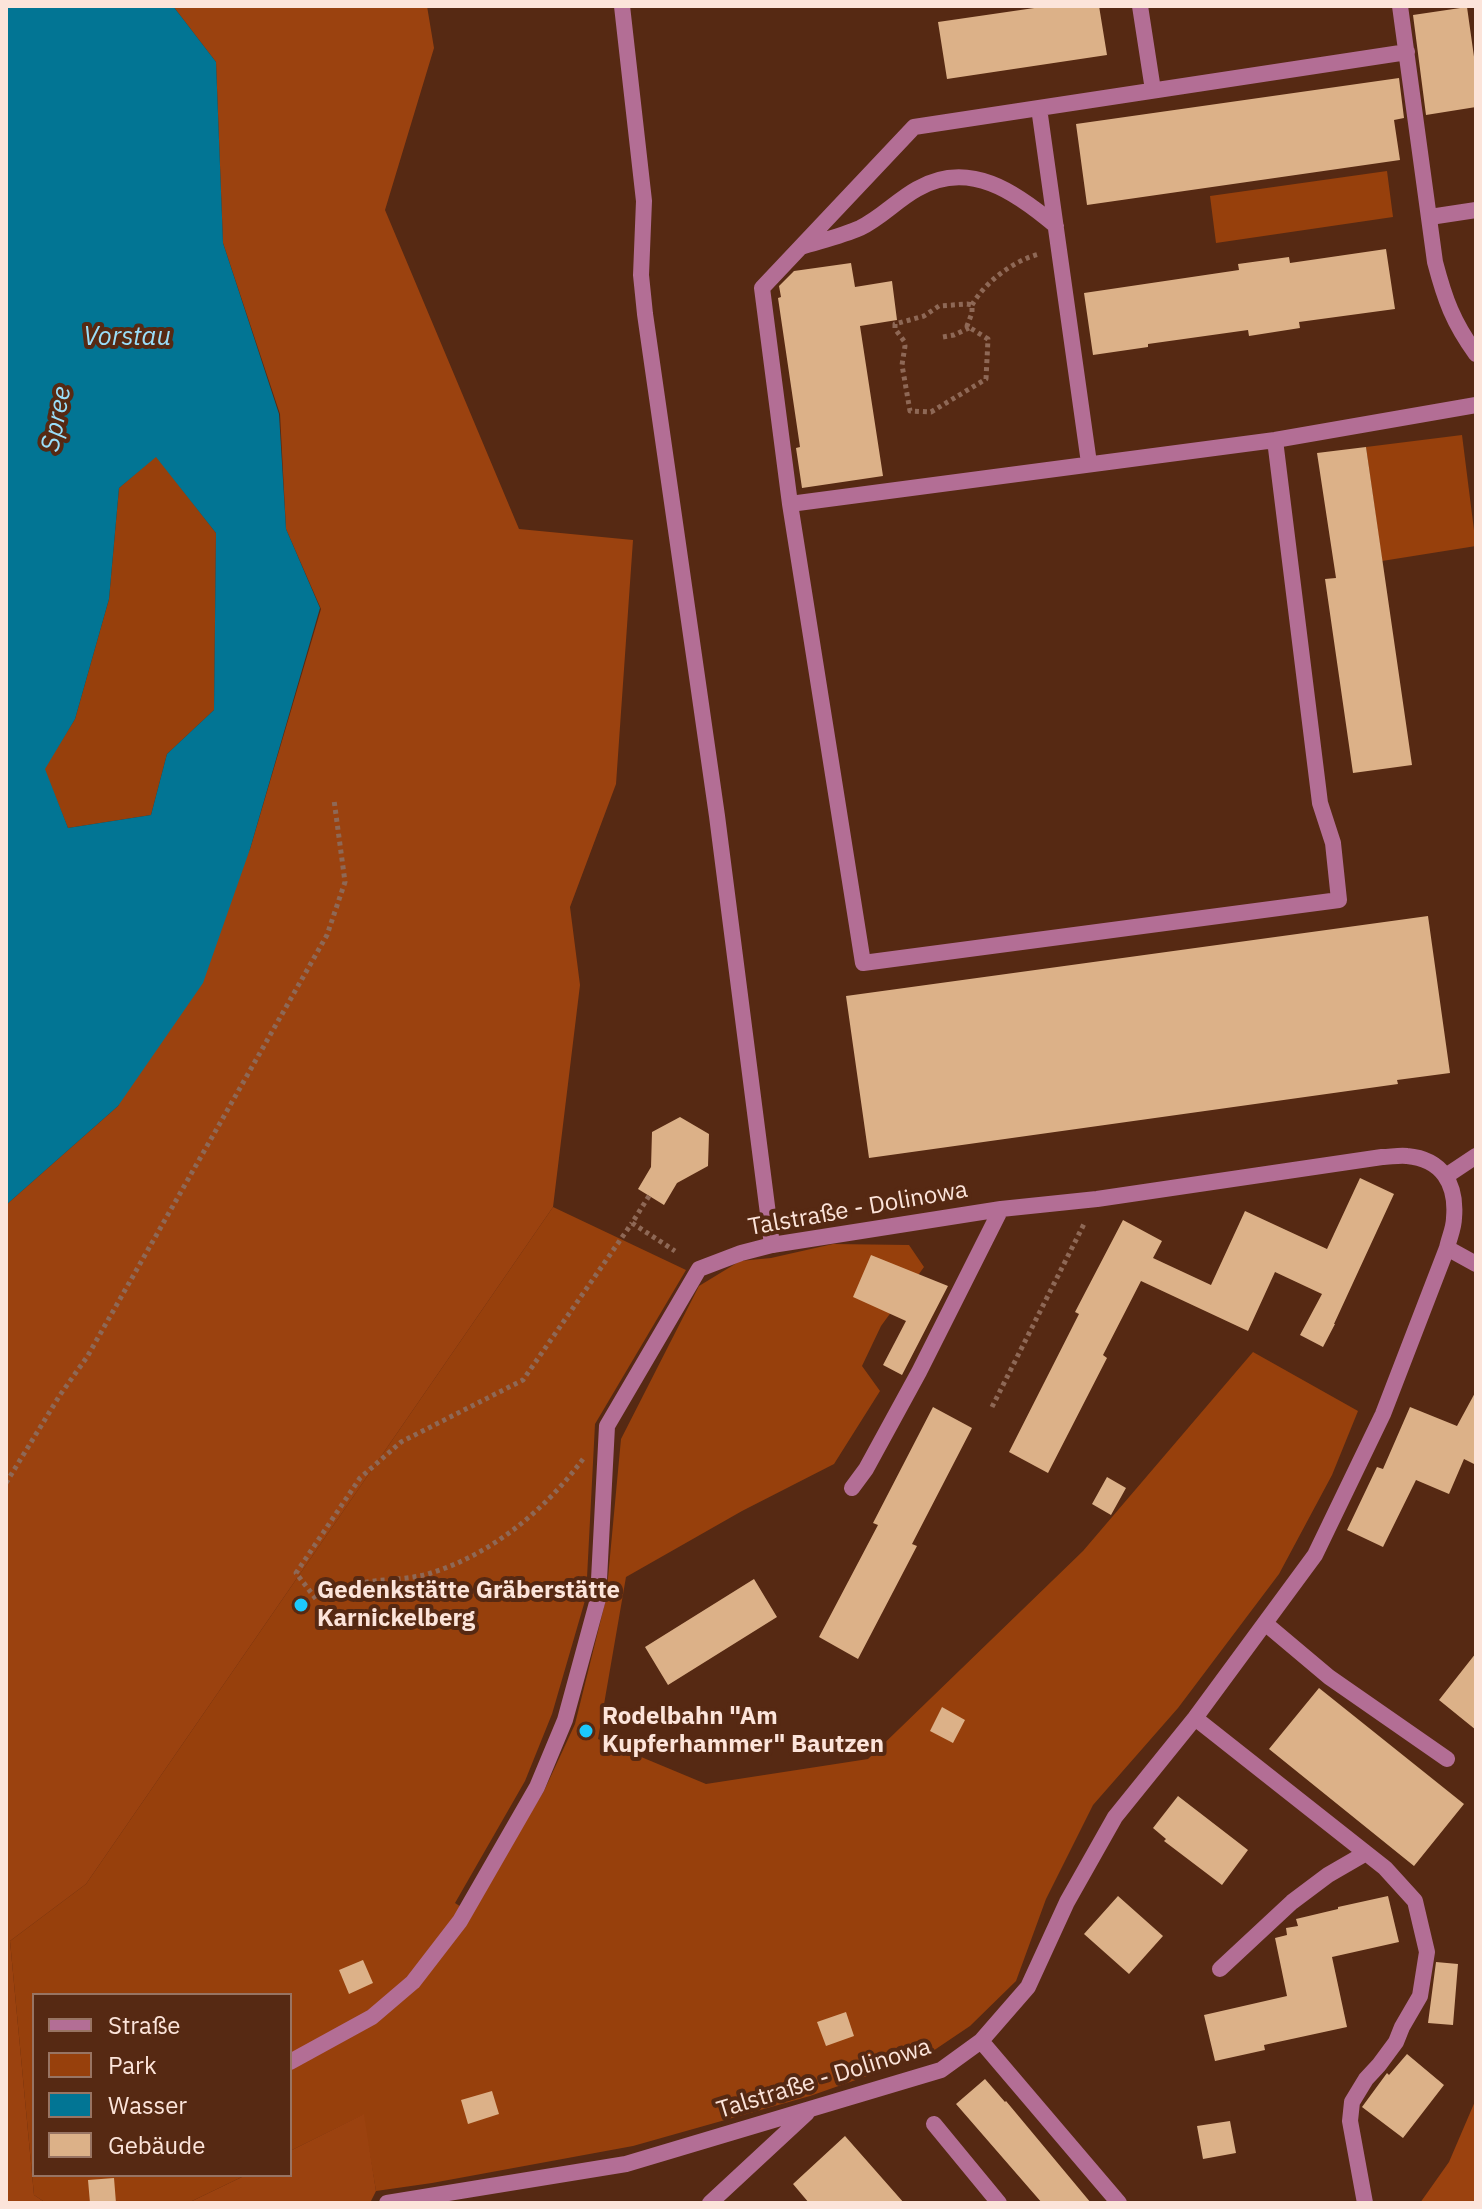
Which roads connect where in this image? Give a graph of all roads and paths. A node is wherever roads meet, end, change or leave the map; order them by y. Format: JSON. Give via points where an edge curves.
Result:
{"nodes":[{"id":1,"x":622,"y":6,"type":"edge"},
{"id":2,"x":1140,"y":6,"type":"edge"},
{"id":3,"x":1400,"y":6,"type":"edge"},
{"id":4,"x":1407,"y":52,"type":"junction"},
{"id":5,"x":1153,"y":90,"type":"junction"},
{"id":6,"x":1039,"y":108,"type":"junction"},
{"id":7,"x":1476,"y":210,"type":"edge"},
{"id":8,"x":1430,"y":217,"type":"junction"},
{"id":9,"x":1056,"y":226,"type":"junction"},
{"id":10,"x":800,"y":248,"type":"junction"},
{"id":11,"x":1059,"y":249,"type":"junction"},
{"id":12,"x":972,"y":305,"type":"junction"},
{"id":13,"x":969,"y":328,"type":"junction"},
{"id":14,"x":943,"y":337,"type":"dead end"},
{"id":15,"x":1476,"y":354,"type":"edge"},
{"id":16,"x":1476,"y":405,"type":"edge"},
{"id":17,"x":1275,"y":440,"type":"junction"},
{"id":18,"x":1089,"y":463,"type":"junction"},
{"id":19,"x":790,"y":504,"type":"junction"},
{"id":20,"x":334,"y":800,"type":"dead end"},
{"id":21,"x":1476,"y":1156,"type":"edge"},
{"id":22,"x":1446,"y":1176,"type":"junction"},
{"id":23,"x":649,"y":1196,"type":"dead end"},
{"id":24,"x":1097,"y":1199,"type":"junction"},
{"id":25,"x":1001,"y":1209,"type":"junction"},
{"id":26,"x":632,"y":1223,"type":"junction"},
{"id":27,"x":772,"y":1245,"type":"junction"},
{"id":28,"x":1447,"y":1248,"type":"junction"},
{"id":29,"x":675,"y":1251,"type":"dead end"},
{"id":30,"x":1476,"y":1264,"type":"edge"},
{"id":31,"x":992,"y":1407,"type":"dead end"},
{"id":32,"x":607,"y":1426,"type":"junction"},
{"id":33,"x":6,"y":1483,"type":"edge"},
{"id":34,"x":852,"y":1488,"type":"dead end"},
{"id":35,"x":1266,"y":1624,"type":"junction"},
{"id":36,"x":1195,"y":1718,"type":"junction"},
{"id":37,"x":1447,"y":1759,"type":"dead end"},
{"id":38,"x":1366,"y":1853,"type":"junction"},
{"id":39,"x":1220,"y":1969,"type":"dead end"},
{"id":40,"x":981,"y":2041,"type":"junction"},
{"id":41,"x":292,"y":2061,"type":"edge"},
{"id":42,"x":812,"y":2110,"type":"junction"},
{"id":43,"x":934,"y":2124,"type":"dead end"},
{"id":44,"x":387,"y":2203,"type":"edge"},
{"id":45,"x":710,"y":2203,"type":"edge"},
{"id":46,"x":999,"y":2203,"type":"edge"},
{"id":47,"x":1119,"y":2203,"type":"edge"},
{"id":48,"x":1365,"y":2203,"type":"edge"}],
"edges":[{"from":1,"to":27,"type":"street","via":[[644,201],[645,314]]},
{"from":2,"to":5,"type":"street"},
{"from":3,"to":4,"type":"street"},
{"from":4,"to":5,"type":"street"},
{"from":4,"to":8,"type":"street"},
{"from":5,"to":6,"type":"street"},
{"from":6,"to":9,"type":"street"},
{"from":6,"to":10,"type":"street","via":[[914,127]]},
{"from":7,"to":8,"type":"street"},
{"from":8,"to":15,"type":"street","via":[[1445,299]]},
{"from":9,"to":10,"type":"street","via":[[1015,193],[961,177],[918,188],[861,227]]},
{"from":9,"to":11,"type":"street"},
{"from":10,"to":19,"type":"street","via":[[762,288]]},
{"from":11,"to":12,"type":"path","via":[[1010,267]]},
{"from":11,"to":18,"type":"street"},
{"from":12,"to":13,"type":"path"},
{"from":12,"to":13,"type":"path","via":[[939,306],[895,324],[905,346],[902,365],[910,411],[931,412],[986,379],[988,339]]},
{"from":13,"to":14,"type":"path"},
{"from":16,"to":17,"type":"street"},
{"from":17,"to":18,"type":"street"},
{"from":17,"to":19,"type":"street","via":[[1320,803],[1333,843],[1339,900],[863,963]]},
{"from":18,"to":19,"type":"street"},
{"from":20,"to":33,"type":"path","via":[[345,882],[327,935],[87,1357]]},
{"from":21,"to":22,"type":"street"},
{"from":22,"to":24,"type":"street","name":"Talstraße - Dolinowa","via":[[1425,1160],[1382,1157]]},
{"from":22,"to":28,"type":"street","name":"Talstraße - Dolinowa","via":[[1454,1204]]},
{"from":23,"to":26,"type":"path"},
{"from":24,"to":25,"type":"street","name":"Talstraße - Dolinowa"},
{"from":24,"to":31,"type":"path"},
{"from":25,"to":27,"type":"street","name":"Talstraße - Dolinowa"},
{"from":25,"to":34,"type":"street","name":"Talstraße - Dolinowa","via":[[919,1372]]},
{"from":26,"to":29,"type":"path"},
{"from":26,"to":32,"type":"path","via":[[523,1380],[401,1442],[360,1478],[296,1573],[316,1599],[358,1584],[430,1573],[466,1558],[530,1518],[568,1480]]},
{"from":27,"to":32,"type":"street","name":"Talstraße - Dolinowa","via":[[699,1269]]},
{"from":28,"to":30,"type":"street"},
{"from":28,"to":35,"type":"street","name":"Talstraße - Dolinowa","via":[[1383,1414],[1315,1555]]},
{"from":32,"to":41,"type":"street","name":"Talstraße - Dolinowa","via":[[598,1599],[565,1720],[537,1787],[460,1921],[413,1982],[372,2017]]},
{"from":35,"to":36,"type":"street","name":"Talstraße - Dolinowa"},
{"from":35,"to":37,"type":"street","via":[[1329,1677]]},
{"from":36,"to":38,"type":"street"},
{"from":36,"to":40,"type":"street","name":"Talstraße - Dolinowa","via":[[1115,1817],[1067,1902],[1028,1987]]},
{"from":38,"to":39,"type":"street","via":[[1292,1902]]},
{"from":38,"to":48,"type":"street","via":[[1415,1901],[1427,1952],[1420,1996],[1396,2042],[1352,2102],[1350,2121]]},
{"from":40,"to":42,"type":"street","name":"Talstraße - Dolinowa","via":[[941,2070]]},
{"from":40,"to":47,"type":"street"},
{"from":42,"to":44,"type":"street","name":"Talstraße - Dolinowa","via":[[626,2164]]},
{"from":42,"to":45,"type":"street"},
{"from":43,"to":46,"type":"street"}]}
